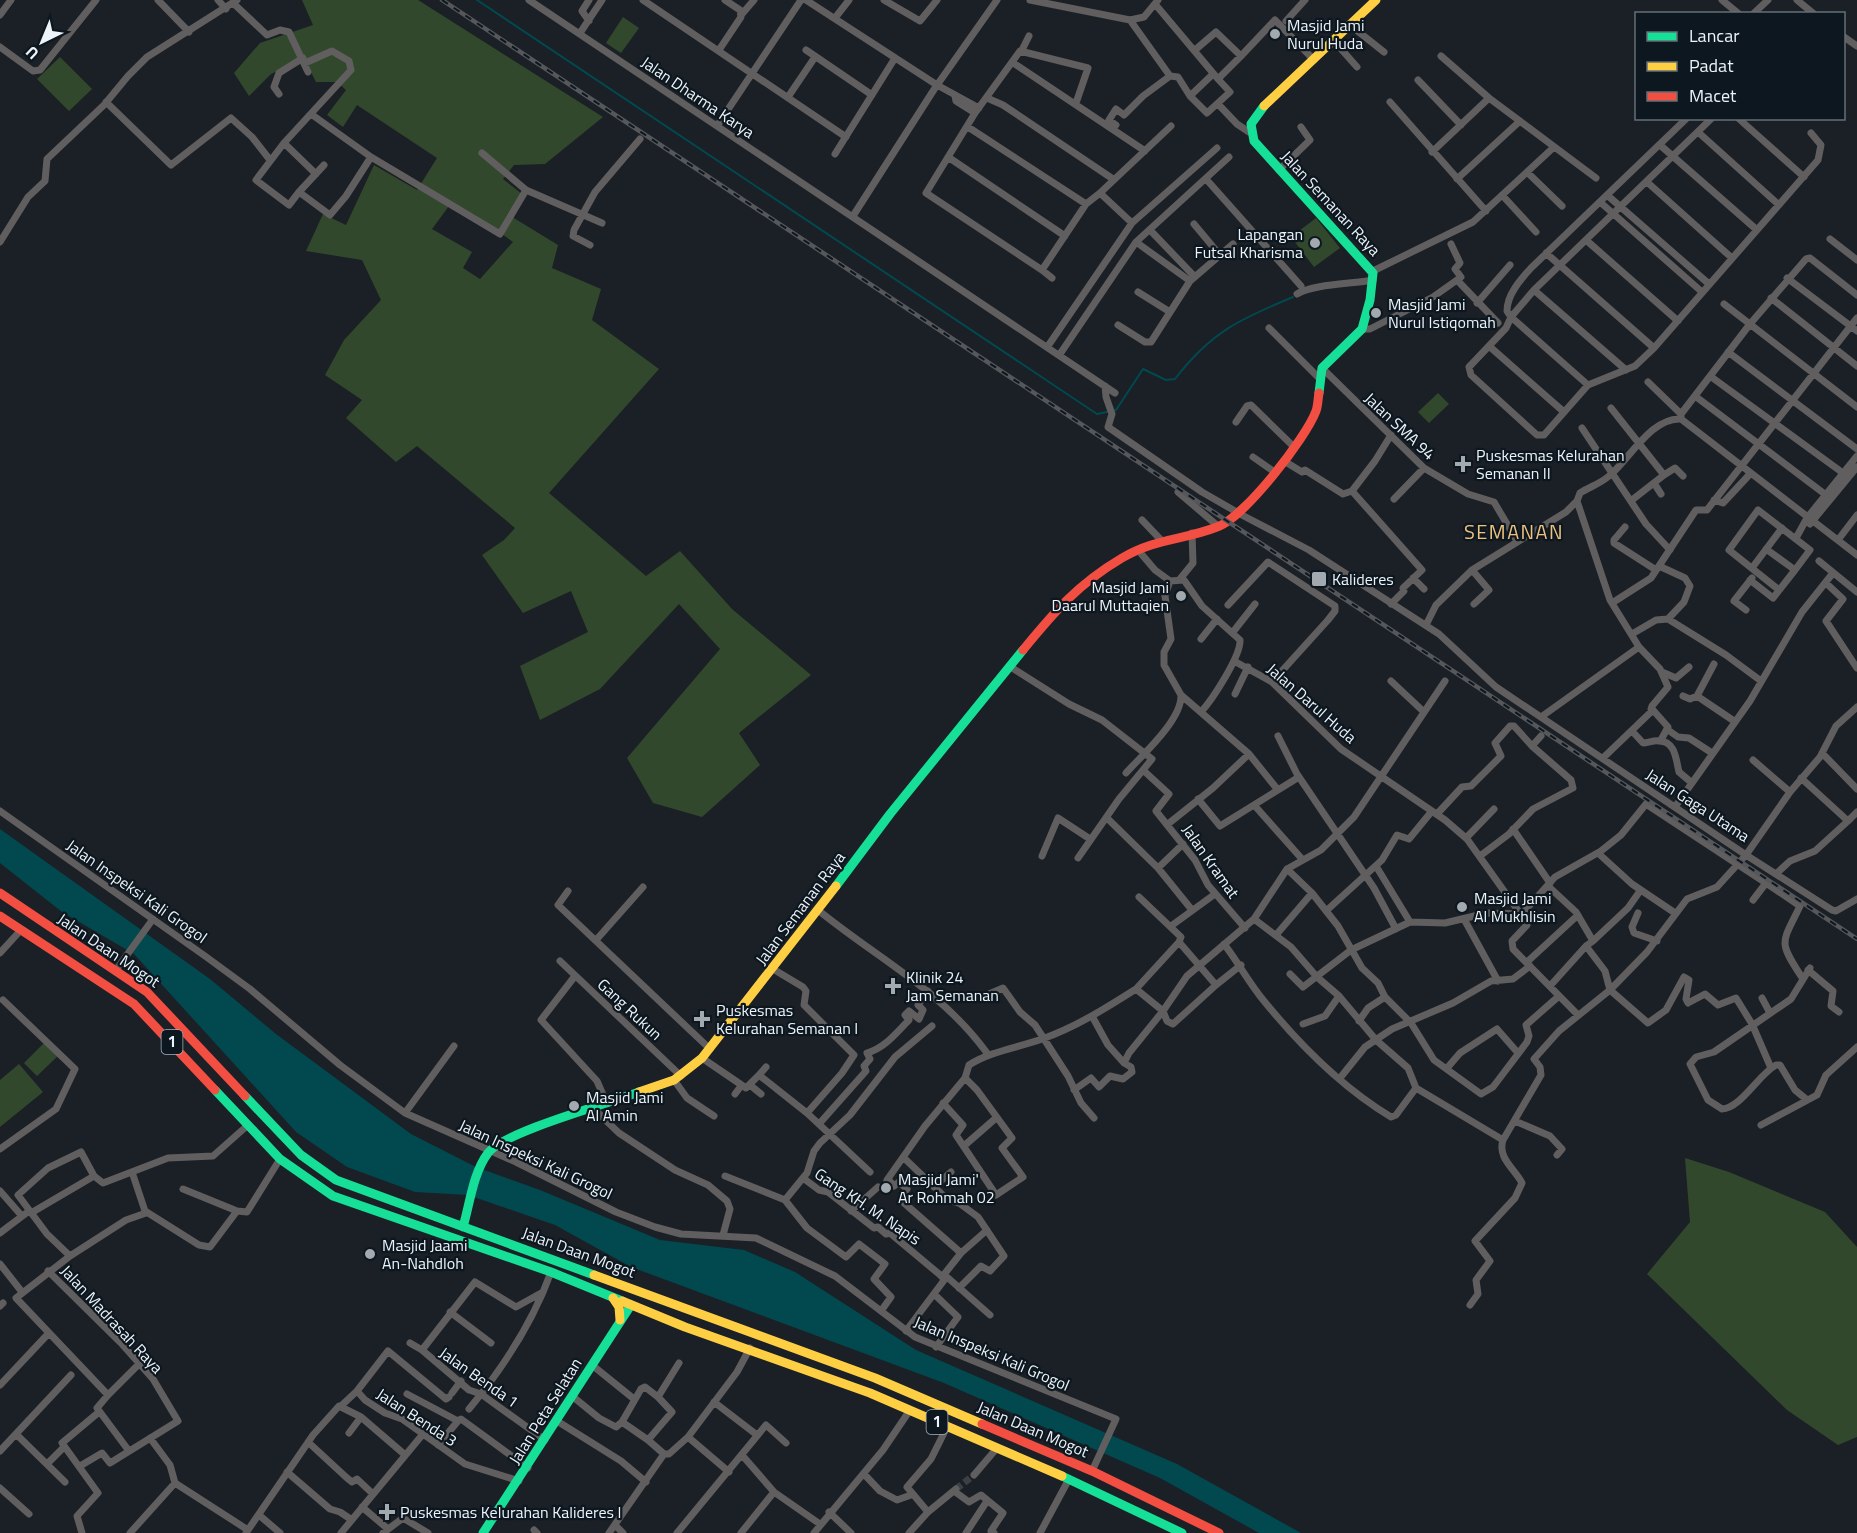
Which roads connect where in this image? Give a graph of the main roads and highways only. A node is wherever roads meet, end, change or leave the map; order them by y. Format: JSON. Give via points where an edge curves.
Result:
{"nodes":[{"id":1,"x":1376,"y":0,"type":"edge"},
{"id":2,"x":0,"y":893,"type":"edge"},
{"id":3,"x":2,"y":921,"type":"edge"},
{"id":4,"x":319,"y":1170,"type":"junction"},
{"id":5,"x":348,"y":1186,"type":"junction"},
{"id":6,"x":329,"y":1192,"type":"junction"},
{"id":7,"x":463,"y":1227,"type":"junction"},
{"id":8,"x":613,"y":1298,"type":"junction"},
{"id":9,"x":629,"y":1308,"type":"junction"},
{"id":10,"x":621,"y":1320,"type":"junction"},
{"id":11,"x":725,"y":1323,"type":"junction"},
{"id":12,"x":875,"y":1378,"type":"junction"},
{"id":13,"x":893,"y":1385,"type":"junction"},
{"id":14,"x":870,"y":1393,"type":"junction"},
{"id":15,"x":887,"y":1401,"type":"junction"},
{"id":16,"x":483,"y":1533,"type":"edge"},
{"id":17,"x":1182,"y":1533,"type":"edge"},
{"id":18,"x":1219,"y":1533,"type":"edge"}],
"edges":[{"from":1,"to":7,"type":"main road","name":"Jalan Semanan Raya","via":[[1256,114],[1249,132],[1373,276],[1362,329],[1322,368],[1316,411],[1276,472],[1253,500],[1219,527],[1161,540],[1138,550],[1094,576],[1062,602],[877,831],[702,1058],[677,1078],[512,1137],[490,1150],[480,1166]]},
{"from":2,"to":4,"type":"main road","name":"Jalan Daan Mogot","number":"1","via":[[38,921],[117,968],[147,992]]},
{"from":3,"to":6,"type":"main road","name":"Jalan Daan Mogot","number":"1","via":[[134,1004],[280,1159]]},
{"from":4,"to":5,"type":"main road","name":"Jalan Daan Mogot","number":"1"},
{"from":4,"to":6,"type":"main road"},
{"from":5,"to":6,"type":"main road"},
{"from":5,"to":7,"type":"main road","name":"Jalan Daan Mogot","number":"1"},
{"from":6,"to":8,"type":"main road","name":"Jalan Daan Mogot","number":"1"},
{"from":7,"to":11,"type":"main road","name":"Jalan Daan Mogot","number":"1"},
{"from":8,"to":9,"type":"main road","name":"Jalan Daan Mogot","number":"1"},
{"from":8,"to":10,"type":"main road"},
{"from":9,"to":10,"type":"main road","name":"Jalan Peta Selatan"},
{"from":9,"to":11,"type":"main road","via":[[644,1302]]},
{"from":9,"to":14,"type":"main road","name":"Jalan Daan Mogot","number":"1","via":[[668,1329],[685,1327]]},
{"from":10,"to":16,"type":"main road","name":"Jalan Peta Selatan"},
{"from":11,"to":12,"type":"main road","name":"Jalan Daan Mogot","number":"1"},
{"from":12,"to":13,"type":"main road","name":"Jalan Daan Mogot","number":"1"},
{"from":12,"to":14,"type":"main road"},
{"from":13,"to":15,"type":"main road"},
{"from":13,"to":18,"type":"main road","name":"Jalan Daan Mogot","number":"1","via":[[1093,1469]]},
{"from":14,"to":15,"type":"main road","name":"Jalan Daan Mogot","number":"1"},
{"from":15,"to":17,"type":"main road","name":"Jalan Daan Mogot","number":"1","via":[[1069,1479]]}]}
